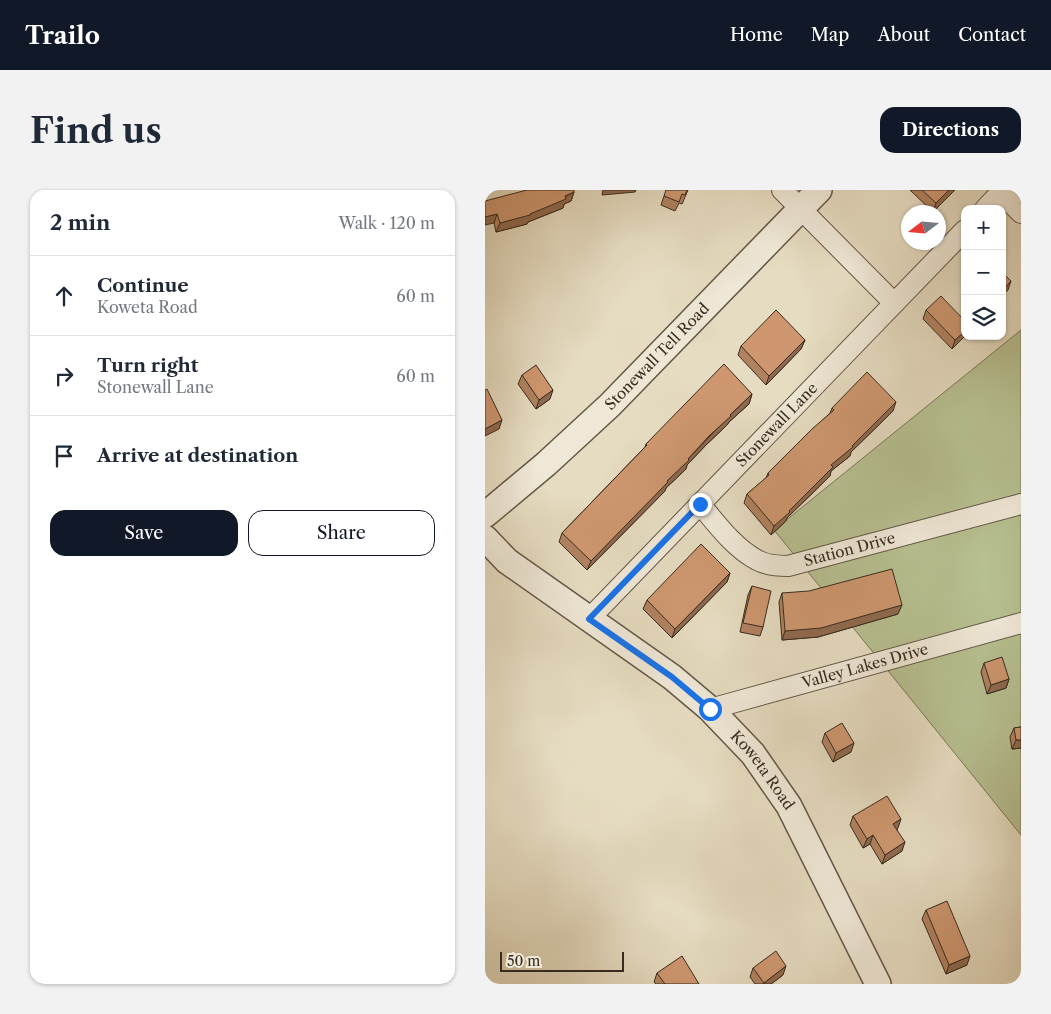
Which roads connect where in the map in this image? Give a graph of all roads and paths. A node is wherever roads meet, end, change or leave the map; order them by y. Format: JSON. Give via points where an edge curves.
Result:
{"nodes":[{"id":1,"x":782,"y":190,"type":"edge"},
{"id":2,"x":819,"y":190,"type":"edge"},
{"id":3,"x":1002,"y":191,"type":"edge"},
{"id":4,"x":989,"y":205,"type":"edge"},
{"id":5,"x":801,"y":209,"type":"junction"},
{"id":6,"x":1021,"y":213,"type":"edge"},
{"id":7,"x":961,"y":234,"type":"edge"},
{"id":8,"x":894,"y":303,"type":"junction"},
{"id":9,"x":700,"y":504,"type":"junction"},
{"id":10,"x":1021,"y":504,"type":"edge"},
{"id":11,"x":485,"y":515,"type":"edge"},
{"id":12,"x":485,"y":538,"type":"edge"},
{"id":13,"x":589,"y":619,"type":"junction"},
{"id":14,"x":1021,"y":623,"type":"edge"},
{"id":15,"x":710,"y":709,"type":"junction"},
{"id":16,"x":878,"y":984,"type":"edge"}],
"edges":[{"from":1,"to":5,"type":"street"},
{"from":2,"to":5,"type":"street","name":"Stonewall Tell Road"},
{"from":3,"to":4,"type":"street"},
{"from":3,"to":6,"type":"street"},
{"from":5,"to":8,"type":"street"},
{"from":5,"to":11,"type":"street","name":"Stonewall Tell Road","via":[[610,405]]},
{"from":7,"to":8,"type":"street","name":"Stonewall Lane"},
{"from":8,"to":9,"type":"street","name":"Stonewall Lane"},
{"from":9,"to":10,"type":"street","name":"Station Drive","via":[[735,543],[756,560],[788,566]]},
{"from":9,"to":13,"type":"street","name":"Stonewall Lane"},
{"from":12,"to":13,"type":"street","name":"Koweta Road","via":[[507,561]]},
{"from":13,"to":15,"type":"street","name":"Koweta Road","via":[[672,677]]},
{"from":14,"to":15,"type":"street","name":"Valley Lakes Drive"},
{"from":15,"to":16,"type":"street","name":"Koweta Road","via":[[753,754],[789,806]]}]}
